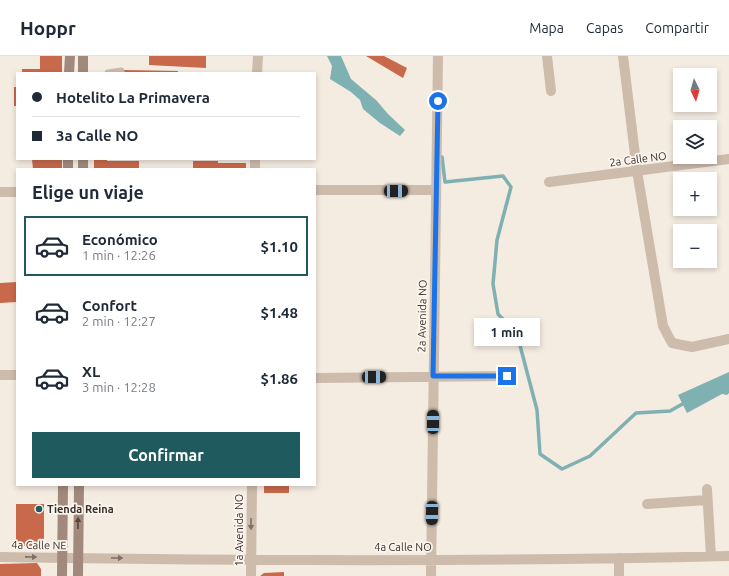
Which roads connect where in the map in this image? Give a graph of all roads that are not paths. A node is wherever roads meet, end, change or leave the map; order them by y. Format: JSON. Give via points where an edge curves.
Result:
{"nodes":[{"id":1,"x":70,"y":56,"type":"edge"},
{"id":2,"x":83,"y":56,"type":"edge"},
{"id":3,"x":258,"y":56,"type":"edge"},
{"id":4,"x":438,"y":56,"type":"edge"},
{"id":5,"x":547,"y":56,"type":"edge"},
{"id":6,"x":623,"y":56,"type":"edge"},
{"id":7,"x":121,"y":71,"type":"dead end"},
{"id":8,"x":69,"y":72,"type":"edge"},
{"id":9,"x":83,"y":72,"type":"edge"},
{"id":10,"x":114,"y":72,"type":"edge"},
{"id":11,"x":257,"y":72,"type":"edge"},
{"id":12,"x":551,"y":91,"type":"dead end"},
{"id":13,"x":729,"y":159,"type":"edge"},
{"id":14,"x":637,"y":171,"type":"junction"},
{"id":15,"x":549,"y":182,"type":"dead end"},
{"id":16,"x":316,"y":190,"type":"edge"},
{"id":17,"x":436,"y":190,"type":"junction"},
{"id":18,"x":0,"y":192,"type":"edge"},
{"id":19,"x":16,"y":192,"type":"edge"},
{"id":20,"x":729,"y":339,"type":"edge"},
{"id":21,"x":0,"y":375,"type":"edge"},
{"id":22,"x":16,"y":375,"type":"edge"},
{"id":23,"x":433,"y":376,"type":"junction"},
{"id":24,"x":507,"y":376,"type":"dead end"},
{"id":25,"x":316,"y":378,"type":"edge"},
{"id":26,"x":63,"y":486,"type":"edge"},
{"id":27,"x":79,"y":486,"type":"edge"},
{"id":28,"x":252,"y":486,"type":"edge"},
{"id":29,"x":706,"y":489,"type":"dead end"},
{"id":30,"x":707,"y":500,"type":"junction"},
{"id":31,"x":646,"y":504,"type":"dead end"},
{"id":32,"x":711,"y":556,"type":"junction"},
{"id":33,"x":729,"y":556,"type":"edge"},
{"id":34,"x":0,"y":557,"type":"edge"},
{"id":35,"x":63,"y":558,"type":"junction"},
{"id":36,"x":78,"y":558,"type":"junction"},
{"id":37,"x":619,"y":558,"type":"junction"},
{"id":38,"x":251,"y":559,"type":"junction"},
{"id":39,"x":431,"y":559,"type":"junction"},
{"id":40,"x":62,"y":576,"type":"edge"},
{"id":41,"x":78,"y":576,"type":"edge"},
{"id":42,"x":251,"y":576,"type":"edge"},
{"id":43,"x":431,"y":576,"type":"edge"},
{"id":44,"x":619,"y":576,"type":"edge"}],
"edges":[{"from":1,"to":8,"type":"street"},
{"from":2,"to":9,"type":"street"},
{"from":3,"to":11,"type":"street"},
{"from":4,"to":17,"type":"street","name":"2a Avenida NO"},
{"from":5,"to":12,"type":"street"},
{"from":6,"to":14,"type":"street"},
{"from":7,"to":10,"type":"lane"},
{"from":13,"to":14,"type":"street","name":"2a Calle NO"},
{"from":14,"to":15,"type":"street","name":"2a Calle NO"},
{"from":14,"to":20,"type":"street","via":[[663,326],[672,343],[692,347]]},
{"from":16,"to":17,"type":"street"},
{"from":17,"to":23,"type":"street","name":"2a Avenida NO"},
{"from":18,"to":19,"type":"street"},
{"from":21,"to":22,"type":"street"},
{"from":23,"to":24,"type":"street"},
{"from":23,"to":25,"type":"street"},
{"from":23,"to":39,"type":"street","name":"2a Avenida NO"},
{"from":26,"to":35,"type":"street"},
{"from":36,"to":27,"type":"street","one_way":true},
{"from":28,"to":38,"type":"street","name":"1a Avenida NO","one_way":true},
{"from":29,"to":30,"type":"street"},
{"from":30,"to":31,"type":"street"},
{"from":30,"to":32,"type":"street"},
{"from":32,"to":33,"type":"street","name":"4a Calle NO"},
{"from":32,"to":37,"type":"street","name":"4a Calle NO"},
{"from":34,"to":35,"type":"street","name":"4a Calle NE","one_way":true},
{"from":35,"to":36,"type":"street","name":"4a Calle NE"},
{"from":35,"to":40,"type":"street"},
{"from":36,"to":38,"type":"street","name":"4a Calle NO","one_way":true},
{"from":36,"to":41,"type":"street"},
{"from":37,"to":39,"type":"street","name":"4a Calle NO"},
{"from":37,"to":44,"type":"street"},
{"from":38,"to":39,"type":"street","name":"4a Calle NO"},
{"from":38,"to":42,"type":"street","name":"1a Avenida NO"},
{"from":39,"to":43,"type":"street","name":"2a Avenida NO"}]}
